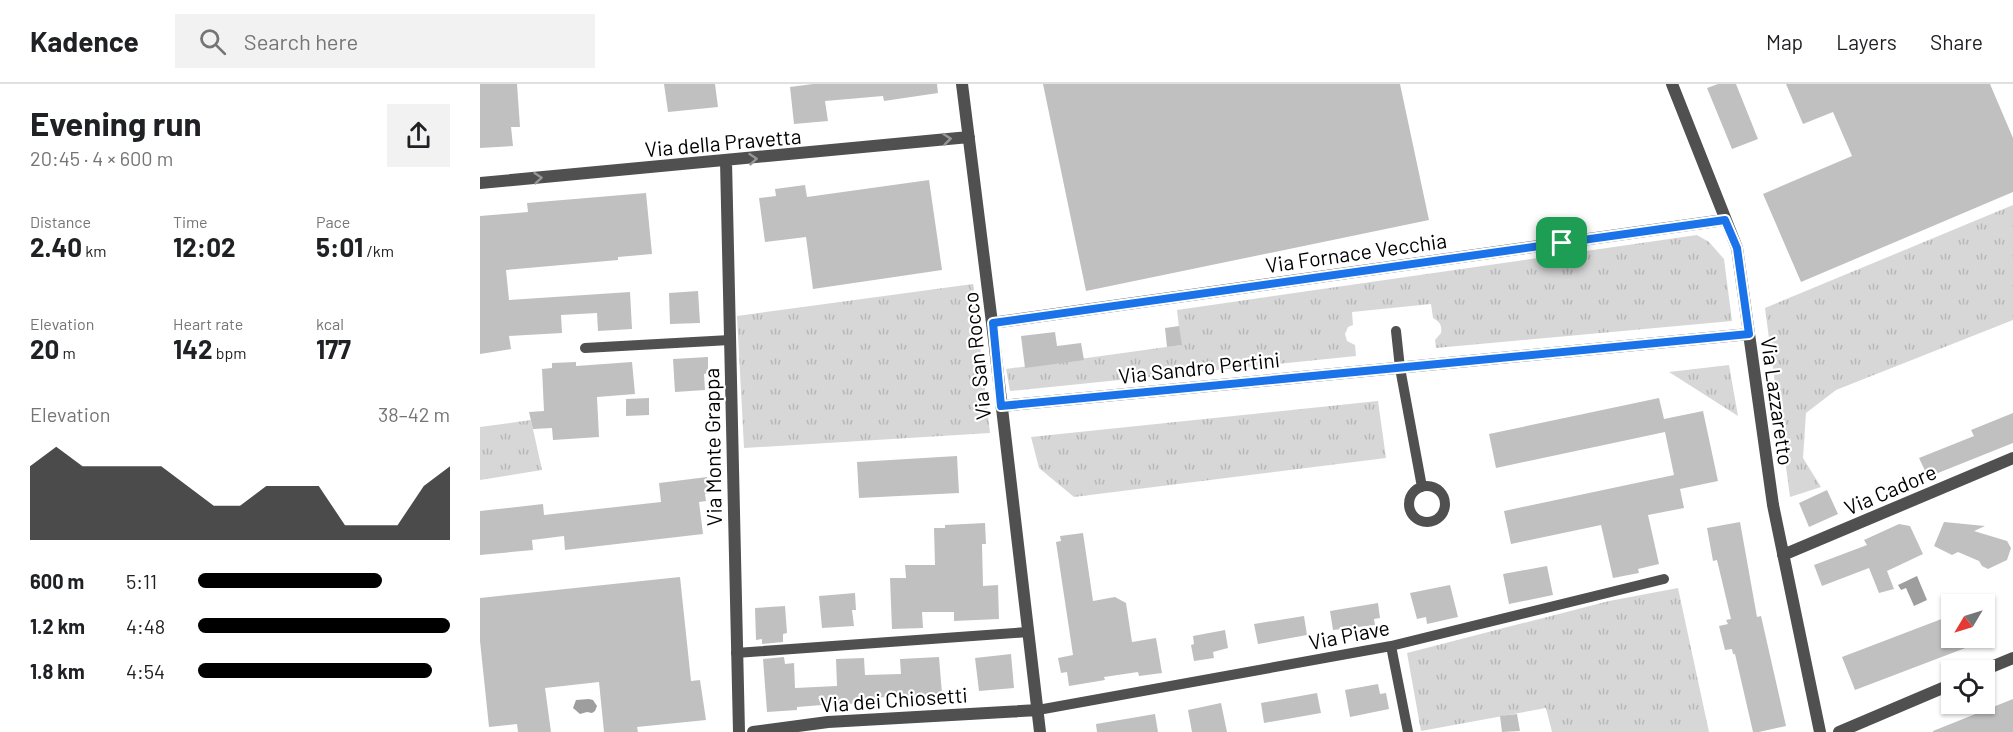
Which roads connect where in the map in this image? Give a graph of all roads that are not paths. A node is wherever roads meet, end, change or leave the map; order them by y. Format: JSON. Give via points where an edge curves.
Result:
{"nodes":[{"id":1,"x":962,"y":84,"type":"edge"},
{"id":2,"x":1672,"y":84,"type":"edge"},
{"id":3,"x":969,"y":137,"type":"junction"},
{"id":4,"x":726,"y":161,"type":"junction"},
{"id":5,"x":480,"y":183,"type":"edge"},
{"id":6,"x":1725,"y":220,"type":"junction"},
{"id":7,"x":993,"y":323,"type":"junction"},
{"id":8,"x":1396,"y":331,"type":"dead end"},
{"id":9,"x":1749,"y":334,"type":"junction"},
{"id":10,"x":730,"y":340,"type":"junction"},
{"id":11,"x":585,"y":348,"type":"dead end"},
{"id":12,"x":1401,"y":368,"type":"junction"},
{"id":13,"x":1001,"y":406,"type":"junction"},
{"id":14,"x":2013,"y":458,"type":"edge"},
{"id":15,"x":1422,"y":487,"type":"dead end"},
{"id":16,"x":1783,"y":555,"type":"junction"},
{"id":17,"x":1664,"y":579,"type":"dead end"},
{"id":18,"x":1028,"y":632,"type":"junction"},
{"id":19,"x":1391,"y":646,"type":"junction"},
{"id":20,"x":736,"y":653,"type":"junction"},
{"id":21,"x":2013,"y":658,"type":"edge"},
{"id":22,"x":1995,"y":665,"type":"edge"},
{"id":23,"x":1941,"y":689,"type":"edge"},
{"id":24,"x":1038,"y":710,"type":"junction"},
{"id":25,"x":739,"y":732,"type":"edge"},
{"id":26,"x":753,"y":732,"type":"edge"},
{"id":27,"x":1040,"y":732,"type":"edge"},
{"id":28,"x":1408,"y":732,"type":"edge"},
{"id":29,"x":1820,"y":732,"type":"edge"},
{"id":30,"x":1839,"y":732,"type":"edge"}],
"edges":[{"from":1,"to":3,"type":"street","name":"Via San Rocco"},
{"from":2,"to":6,"type":"street","name":"Via Lazzaretto"},
{"from":4,"to":3,"type":"street","name":"Via della Pravetta","one_way":true},
{"from":3,"to":7,"type":"street","name":"Via San Rocco"},
{"from":5,"to":4,"type":"street","name":"Via della Pravetta","one_way":true},
{"from":4,"to":10,"type":"street","name":"Via Monte Grappa"},
{"from":6,"to":7,"type":"street","name":"Via Fornace Vecchia"},
{"from":6,"to":9,"type":"street","name":"Via Lazzaretto","via":[[1737,248]]},
{"from":7,"to":13,"type":"street","name":"Via San Rocco"},
{"from":8,"to":12,"type":"lane"},
{"from":9,"to":12,"type":"street","name":"Via Sandro Pertini"},
{"from":9,"to":16,"type":"street","name":"Via Lazzaretto"},
{"from":10,"to":11,"type":"lane"},
{"from":10,"to":20,"type":"street","name":"Via Monte Grappa"},
{"from":12,"to":13,"type":"street","name":"Via Sandro Pertini"},
{"from":12,"to":15,"type":"lane"},
{"from":13,"to":18,"type":"street","name":"Via San Rocco"},
{"from":14,"to":16,"type":"street","name":"Via Cadore"},
{"from":16,"to":29,"type":"street","name":"Via Lazzaretto"},
{"from":17,"to":19,"type":"lane","name":"Via Piave"},
{"from":18,"to":20,"type":"lane"},
{"from":18,"to":24,"type":"street","name":"Via San Rocco"},
{"from":19,"to":24,"type":"lane","name":"Via Piave"},
{"from":19,"to":28,"type":"lane"},
{"from":20,"to":25,"type":"street","name":"Via Monte Grappa"},
{"from":21,"to":22,"type":"street"},
{"from":23,"to":30,"type":"street"},
{"from":24,"to":26,"type":"street","name":"Via dei Chiosetti","via":[[828,722]]},
{"from":24,"to":27,"type":"street","name":"Via San Rocco"}]}
